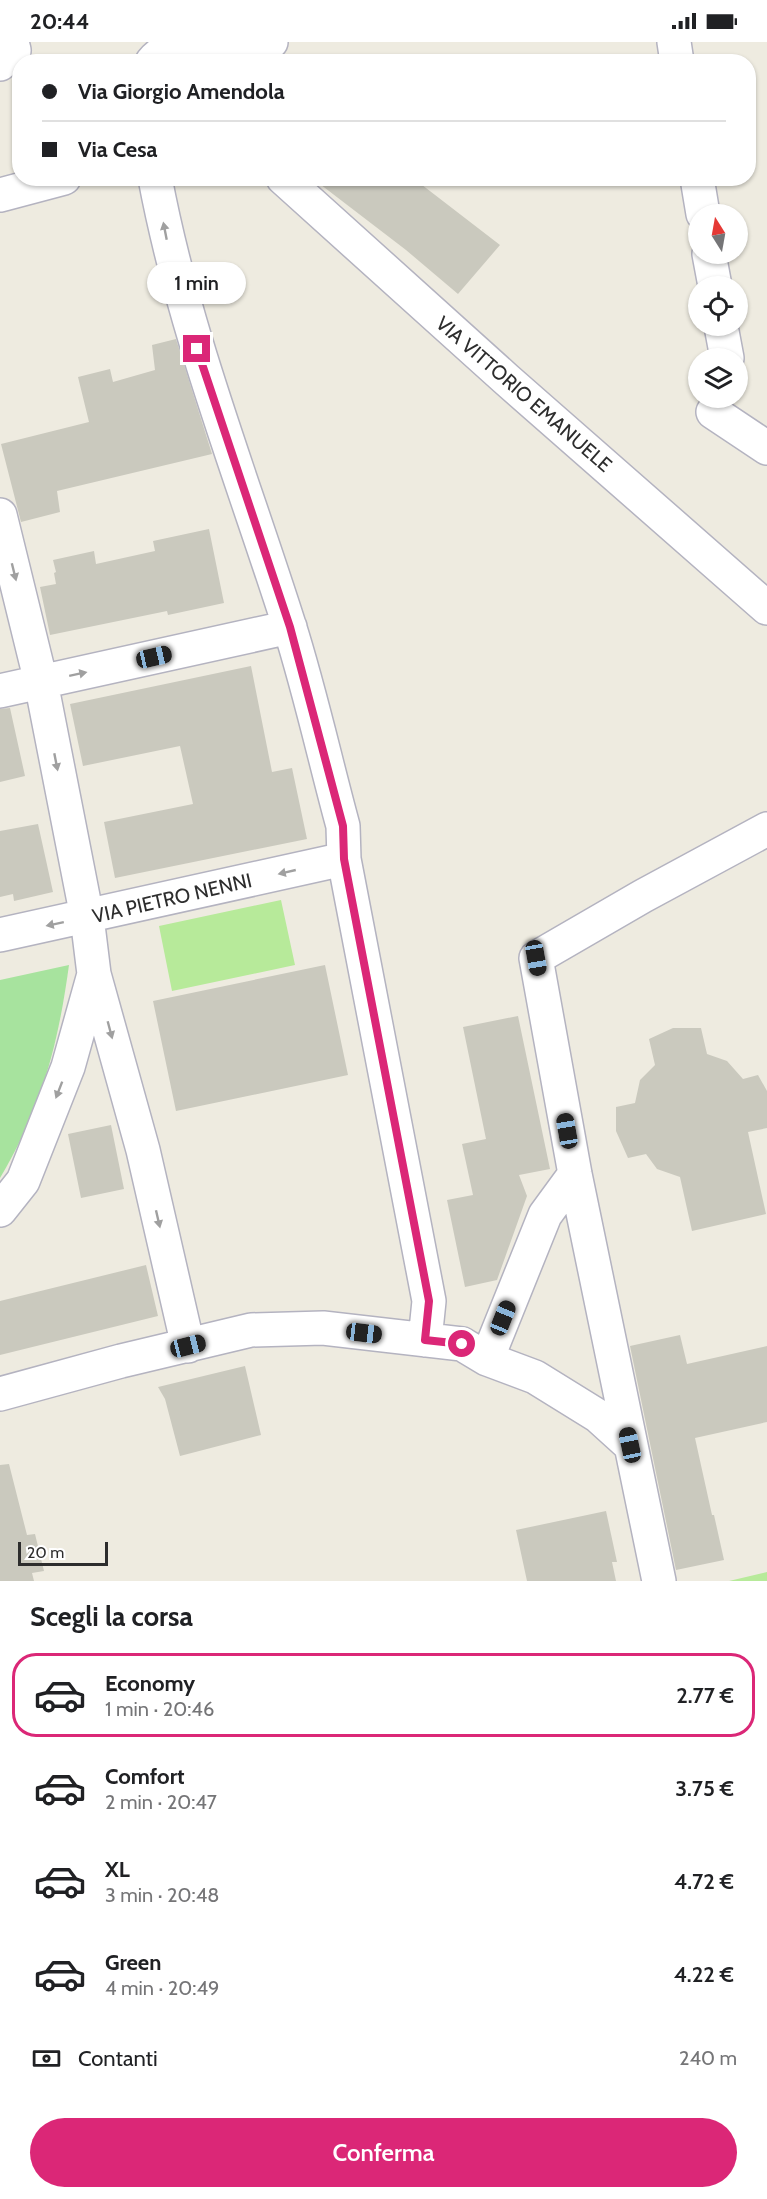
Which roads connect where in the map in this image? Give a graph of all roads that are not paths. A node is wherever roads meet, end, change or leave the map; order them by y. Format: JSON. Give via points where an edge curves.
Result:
{"nodes":[{"id":1,"x":12,"y":42,"type":"edge"},
{"id":2,"x":271,"y":42,"type":"edge"},
{"id":3,"x":154,"y":52,"type":"edge"},
{"id":4,"x":212,"y":53,"type":"edge"},
{"id":5,"x":0,"y":64,"type":"edge"},
{"id":6,"x":34,"y":186,"type":"edge"},
{"id":7,"x":156,"y":186,"type":"edge"},
{"id":8,"x":293,"y":186,"type":"edge"},
{"id":9,"x":698,"y":186,"type":"edge"},
{"id":10,"x":0,"y":195,"type":"edge"},
{"id":11,"x":701,"y":204,"type":"edge"},
{"id":12,"x":729,"y":413,"type":"edge"},
{"id":13,"x":767,"y":448,"type":"edge"},
{"id":14,"x":0,"y":515,"type":"edge"},
{"id":15,"x":767,"y":608,"type":"edge"},
{"id":16,"x":290,"y":627,"type":"junction"},
{"id":17,"x":41,"y":682,"type":"junction"},
{"id":18,"x":0,"y":691,"type":"edge"},
{"id":19,"x":765,"y":840,"type":"edge"},
{"id":20,"x":344,"y":859,"type":"junction"},
{"id":21,"x":87,"y":917,"type":"junction"},
{"id":22,"x":0,"y":935,"type":"edge"},
{"id":23,"x":94,"y":974,"type":"junction"},
{"id":24,"x":575,"y":1174,"type":"junction"},
{"id":25,"x":0,"y":1210,"type":"edge"},
{"id":26,"x":425,"y":1340,"type":"junction"},
{"id":27,"x":188,"y":1346,"type":"junction"},
{"id":28,"x":486,"y":1359,"type":"junction"},
{"id":29,"x":0,"y":1394,"type":"edge"},
{"id":30,"x":630,"y":1445,"type":"junction"},
{"id":31,"x":659,"y":1581,"type":"edge"}],
"edges":[{"from":1,"to":5,"type":"street","via":[[14,50]]},
{"from":2,"to":4,"type":"street"},
{"from":3,"to":4,"type":"street","via":[[188,45]]},
{"from":6,"to":10,"type":"street"},
{"from":16,"to":7,"type":"street","one_way":true,"via":[[190,328]]},
{"from":8,"to":15,"type":"street","name":"VIA VITTORIO EMANUELE"},
{"from":9,"to":11,"type":"street"},
{"from":12,"to":13,"type":"street"},
{"from":14,"to":17,"type":"street","one_way":true},
{"from":17,"to":16,"type":"street","one_way":true},
{"from":16,"to":20,"type":"street","via":[[343,826]]},
{"from":17,"to":18,"type":"street"},
{"from":17,"to":21,"type":"street","one_way":true},
{"from":19,"to":24,"type":"street","via":[[643,896],[536,958]]},
{"from":20,"to":21,"type":"street","name":"VIA PIETRO NENNI","one_way":true},
{"from":20,"to":26,"type":"street","via":[[429,1301]]},
{"from":21,"to":22,"type":"street","name":"VIA PIETRO NENNI","one_way":true},
{"from":21,"to":23,"type":"street"},
{"from":23,"to":25,"type":"street","one_way":true,"via":[[68,1067],[23,1181]]},
{"from":23,"to":27,"type":"street","one_way":true,"via":[[143,1150]]},
{"from":24,"to":28,"type":"street","via":[[545,1215]]},
{"from":24,"to":30,"type":"street"},
{"from":26,"to":27,"type":"street","via":[[311,1328],[251,1330]]},
{"from":26,"to":28,"type":"street","via":[[462,1344]]},
{"from":27,"to":29,"type":"street"},
{"from":28,"to":30,"type":"street","via":[[544,1383],[598,1416]]},
{"from":30,"to":31,"type":"street"}]}
